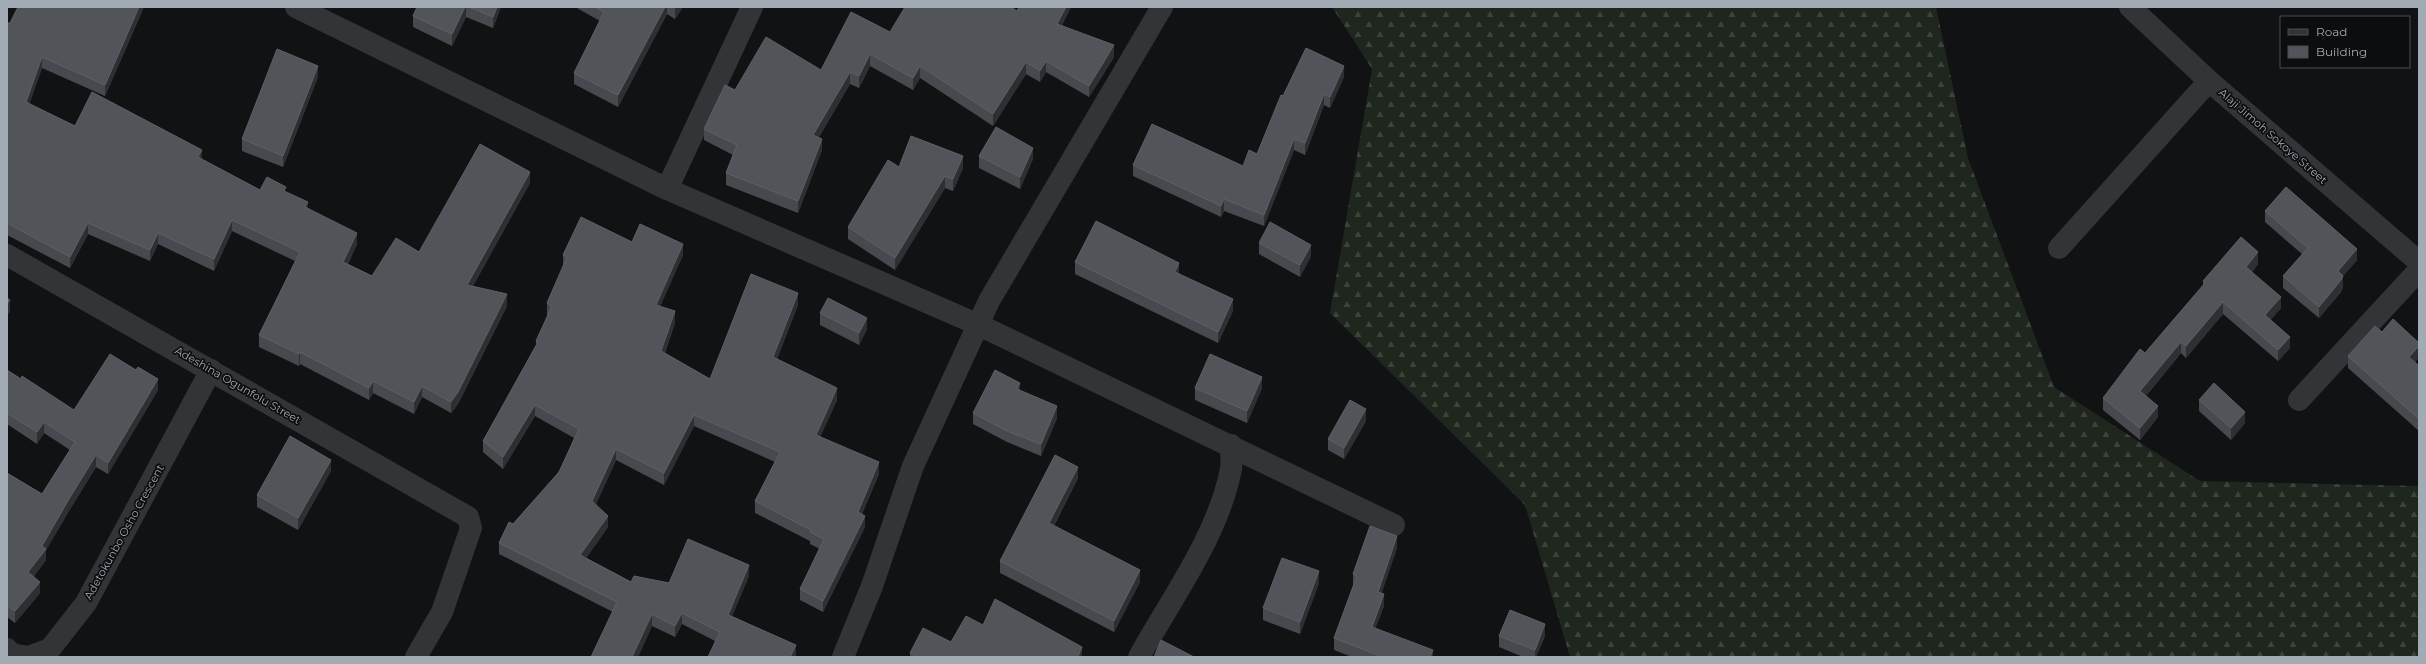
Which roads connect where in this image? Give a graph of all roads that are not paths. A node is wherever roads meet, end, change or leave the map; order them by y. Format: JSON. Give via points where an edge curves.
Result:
{"nodes":[{"id":1,"x":296,"y":7,"type":"edge"},
{"id":2,"x":752,"y":7,"type":"edge"},
{"id":3,"x":1162,"y":7,"type":"edge"},
{"id":4,"x":2130,"y":7,"type":"edge"},
{"id":5,"x":2209,"y":81,"type":"junction"},
{"id":6,"x":667,"y":189,"type":"junction"},
{"id":7,"x":2059,"y":248,"type":"dead end"},
{"id":8,"x":7,"y":255,"type":"edge"},
{"id":9,"x":2419,"y":262,"type":"edge"},
{"id":10,"x":2419,"y":270,"type":"edge"},
{"id":11,"x":979,"y":325,"type":"junction"},
{"id":12,"x":211,"y":370,"type":"junction"},
{"id":13,"x":2299,"y":400,"type":"dead end"},
{"id":14,"x":1231,"y":445,"type":"junction"},
{"id":15,"x":1394,"y":525,"type":"dead end"},
{"id":16,"x":7,"y":649,"type":"edge"},
{"id":17,"x":416,"y":657,"type":"edge"},
{"id":18,"x":843,"y":657,"type":"edge"},
{"id":19,"x":1139,"y":657,"type":"edge"}],
"edges":[{"from":1,"to":6,"type":"street"},
{"from":2,"to":6,"type":"street"},
{"from":3,"to":11,"type":"street","via":[[1019,248]]},
{"from":4,"to":5,"type":"street","name":"Alaji Jimoh Sokoye Street"},
{"from":5,"to":7,"type":"street"},
{"from":5,"to":9,"type":"street","name":"Alaji Jimoh Sokoye Street"},
{"from":6,"to":11,"type":"street"},
{"from":8,"to":12,"type":"street","name":"Adeshina Ogunfolu Street"},
{"from":10,"to":13,"type":"street"},
{"from":11,"to":14,"type":"street"},
{"from":11,"to":18,"type":"street","via":[[913,466],[872,586]]},
{"from":12,"to":16,"type":"street","name":"Adetokunbo Osho Crescent","via":[[86,603],[50,649],[28,657],[12,654]]},
{"from":12,"to":17,"type":"street","name":"Adeshina Ogunfolu Street","via":[[468,517],[471,528],[442,612]]},
{"from":14,"to":15,"type":"street"},
{"from":14,"to":19,"type":"street","via":[[1231,468],[1216,515],[1188,574]]}]}
